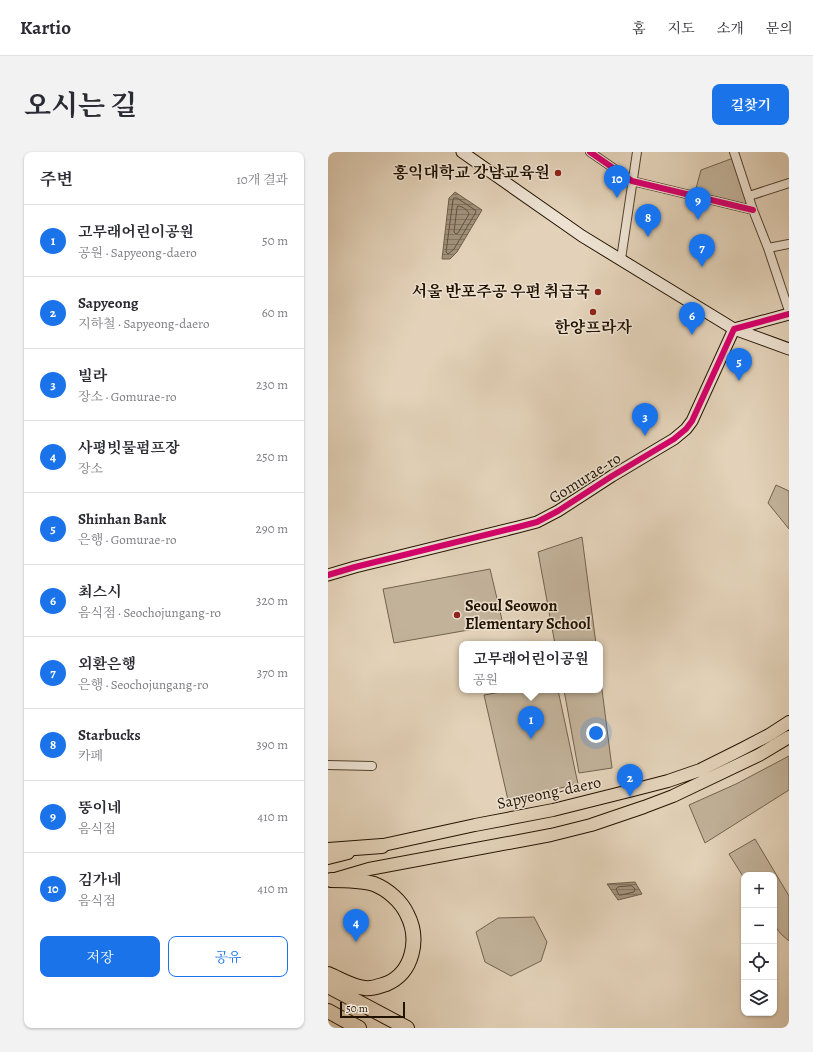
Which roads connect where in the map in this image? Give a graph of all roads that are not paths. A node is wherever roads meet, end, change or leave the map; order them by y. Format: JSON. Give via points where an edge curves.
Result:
{"nodes":[{"id":1,"x":462,"y":152,"type":"edge"},
{"id":2,"x":590,"y":152,"type":"edge"},
{"id":3,"x":637,"y":152,"type":"edge"},
{"id":4,"x":734,"y":152,"type":"edge"},
{"id":5,"x":632,"y":182,"type":"junction"},
{"id":6,"x":789,"y":183,"type":"edge"},
{"id":7,"x":749,"y":196,"type":"junction"},
{"id":8,"x":753,"y":210,"type":"junction"},
{"id":9,"x":789,"y":244,"type":"edge"},
{"id":10,"x":768,"y":248,"type":"junction"},
{"id":11,"x":621,"y":259,"type":"junction"},
{"id":12,"x":789,"y":313,"type":"edge"},
{"id":13,"x":734,"y":329,"type":"junction"},
{"id":14,"x":789,"y":349,"type":"edge"},
{"id":15,"x":328,"y":575,"type":"edge"},
{"id":16,"x":789,"y":722,"type":"edge"},
{"id":17,"x":789,"y":737,"type":"edge"},
{"id":18,"x":328,"y":765,"type":"edge"},
{"id":19,"x":372,"y":766,"type":"dead end"},
{"id":20,"x":382,"y":846,"type":"junction"},
{"id":21,"x":328,"y":850,"type":"edge"},
{"id":22,"x":328,"y":858,"type":"edge"},
{"id":23,"x":330,"y":880,"type":"edge"},
{"id":24,"x":328,"y":974,"type":"edge"},
{"id":25,"x":328,"y":986,"type":"edge"},
{"id":26,"x":328,"y":1011,"type":"edge"},
{"id":27,"x":359,"y":1028,"type":"edge"},
{"id":28,"x":406,"y":1028,"type":"edge"}],
"edges":[{"from":1,"to":11,"type":"street","via":[[582,236]]},
{"from":2,"to":5,"type":"street"},
{"from":3,"to":5,"type":"street"},
{"from":4,"to":7,"type":"street"},
{"from":5,"to":8,"type":"street"},
{"from":5,"to":11,"type":"street"},
{"from":6,"to":7,"type":"street"},
{"from":7,"to":8,"type":"street"},
{"from":8,"to":10,"type":"street"},
{"from":9,"to":10,"type":"street"},
{"from":10,"to":12,"type":"street"},
{"from":11,"to":13,"type":"street"},
{"from":12,"to":13,"type":"street"},
{"from":13,"to":14,"type":"street"},
{"from":13,"to":15,"type":"street","name":"Gomurae-ro","via":[[686,429],[558,511],[537,522]]},
{"from":16,"to":20,"type":"main road","name":"Sapyeong-daero","via":[[700,770],[668,781],[562,808]]},
{"from":17,"to":23,"type":"main road","via":[[673,796],[591,825],[552,835],[369,869]]},
{"from":18,"to":19,"type":"street"},
{"from":20,"to":21,"type":"highway"},
{"from":20,"to":22,"type":"main road","name":"Sapyeong-daero"},
{"from":23,"to":24,"type":"highway","via":[[362,881],[375,884],[386,891],[407,913],[412,925],[413,941],[407,966],[397,978],[384,984],[366,988]]},
{"from":25,"to":28,"type":"highway"},
{"from":26,"to":27,"type":"highway"}]}
